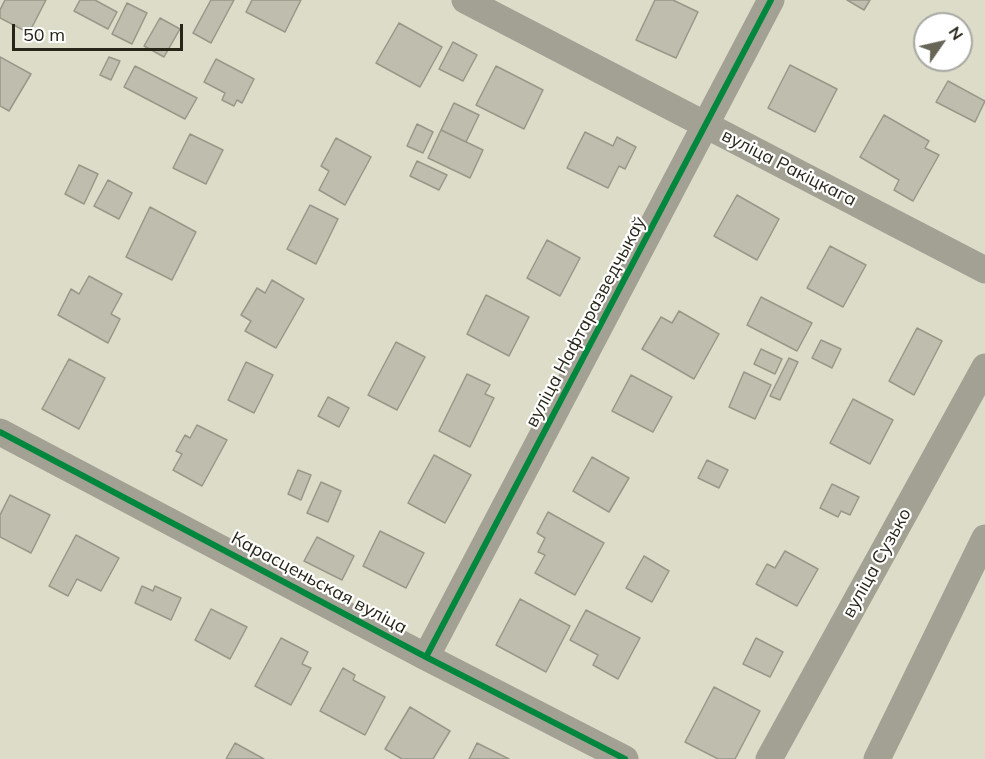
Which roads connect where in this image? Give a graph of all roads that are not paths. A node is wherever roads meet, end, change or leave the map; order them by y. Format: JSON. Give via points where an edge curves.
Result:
{"nodes":[{"id":1,"x":465,"y":0,"type":"edge"},
{"id":2,"x":771,"y":0,"type":"edge"},
{"id":3,"x":706,"y":125,"type":"junction"},
{"id":4,"x":985,"y":270,"type":"edge"},
{"id":5,"x":985,"y":367,"type":"edge"},
{"id":6,"x":0,"y":432,"type":"edge"},
{"id":7,"x":985,"y":538,"type":"edge"},
{"id":8,"x":426,"y":657,"type":"junction"},
{"id":9,"x":625,"y":759,"type":"edge"},
{"id":10,"x":769,"y":759,"type":"edge"},
{"id":11,"x":877,"y":759,"type":"edge"}],
"edges":[{"from":1,"to":3,"type":"street","name":"вуліца Ракіцкага"},
{"from":2,"to":3,"type":"street","name":"вуліца Нафтаразведчыкаў"},
{"from":3,"to":4,"type":"street","name":"вуліца Ракіцкага"},
{"from":3,"to":8,"type":"street","name":"вуліца Нафтаразведчыкаў"},
{"from":5,"to":10,"type":"street","name":"вуліца Сузько"},
{"from":6,"to":8,"type":"street","name":"Карасценьская вуліца"},
{"from":7,"to":11,"type":"street"},
{"from":8,"to":9,"type":"street","name":"Карасценьская вуліца"}]}
